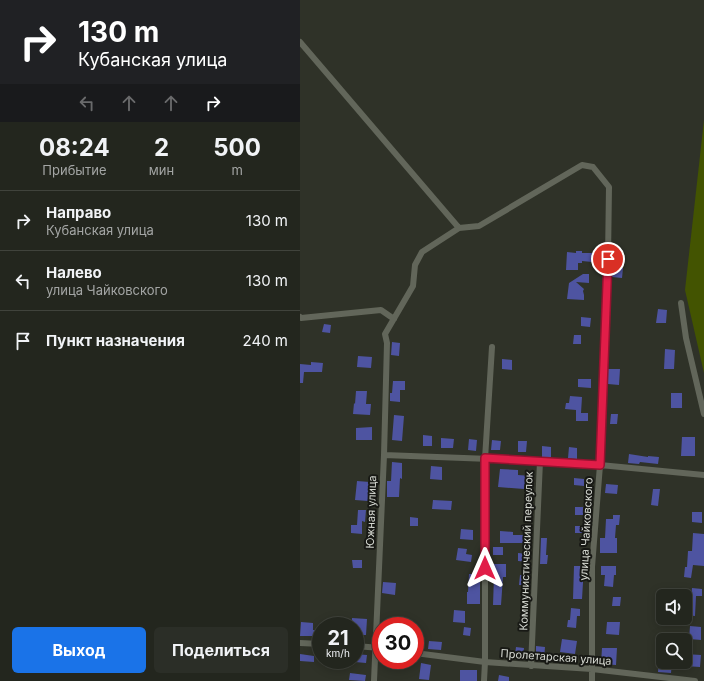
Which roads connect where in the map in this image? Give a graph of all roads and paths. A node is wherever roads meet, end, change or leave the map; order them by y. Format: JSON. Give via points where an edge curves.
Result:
{"nodes":[{"id":1,"x":300,"y":42,"type":"edge"},
{"id":2,"x":459,"y":228,"type":"junction"},
{"id":3,"x":681,"y":304,"type":"dead end"},
{"id":4,"x":300,"y":317,"type":"edge"},
{"id":5,"x":394,"y":319,"type":"junction"},
{"id":6,"x":492,"y":347,"type":"dead end"},
{"id":7,"x":704,"y":414,"type":"edge"},
{"id":8,"x":384,"y":455,"type":"junction"},
{"id":9,"x":485,"y":458,"type":"junction"},
{"id":10,"x":540,"y":461,"type":"junction"},
{"id":11,"x":600,"y":465,"type":"junction"},
{"id":12,"x":704,"y":475,"type":"edge"},
{"id":13,"x":379,"y":617,"type":"edge"},
{"id":14,"x":300,"y":643,"type":"edge"},
{"id":15,"x":312,"y":644,"type":"edge"},
{"id":16,"x":424,"y":654,"type":"edge"},
{"id":17,"x":485,"y":662,"type":"junction"},
{"id":18,"x":531,"y":666,"type":"junction"},
{"id":19,"x":375,"y":669,"type":"edge"},
{"id":20,"x":592,"y":669,"type":"junction"},
{"id":21,"x":374,"y":681,"type":"edge"},
{"id":22,"x":484,"y":681,"type":"edge"},
{"id":23,"x":592,"y":681,"type":"edge"},
{"id":24,"x":695,"y":681,"type":"edge"}],
"edges":[{"from":1,"to":2,"type":"street"},
{"from":2,"to":5,"type":"street","name":"Южная улица","via":[[422,252],[415,265],[413,286]]},
{"from":2,"to":11,"type":"street","name":"улица Чайковского","via":[[479,226],[582,165],[593,167],[609,187]]},
{"from":3,"to":7,"type":"street","via":[[686,338]]},
{"from":4,"to":5,"type":"street","via":[[381,310]]},
{"from":5,"to":8,"type":"street","name":"Южная улица","via":[[385,334],[387,343]]},
{"from":6,"to":9,"type":"street"},
{"from":8,"to":9,"type":"street"},
{"from":8,"to":13,"type":"street","name":"Южная улица"},
{"from":9,"to":10,"type":"street"},
{"from":9,"to":17,"type":"street"},
{"from":10,"to":11,"type":"street"},
{"from":10,"to":18,"type":"street","name":"Коммунистический переулок"},
{"from":11,"to":12,"type":"street"},
{"from":11,"to":20,"type":"street","name":"улица Чайковского","via":[[592,567]]},
{"from":14,"to":15,"type":"street"},
{"from":16,"to":17,"type":"street","name":"Пролетарская улица"},
{"from":17,"to":18,"type":"street","name":"Пролетарская улица"},
{"from":17,"to":22,"type":"street"},
{"from":18,"to":20,"type":"street","name":"Пролетарская улица"},
{"from":19,"to":21,"type":"street","name":"Южная улица"},
{"from":20,"to":23,"type":"street","name":"улица Чайковского"},
{"from":20,"to":24,"type":"street","name":"Пролетарская улица"}]}
